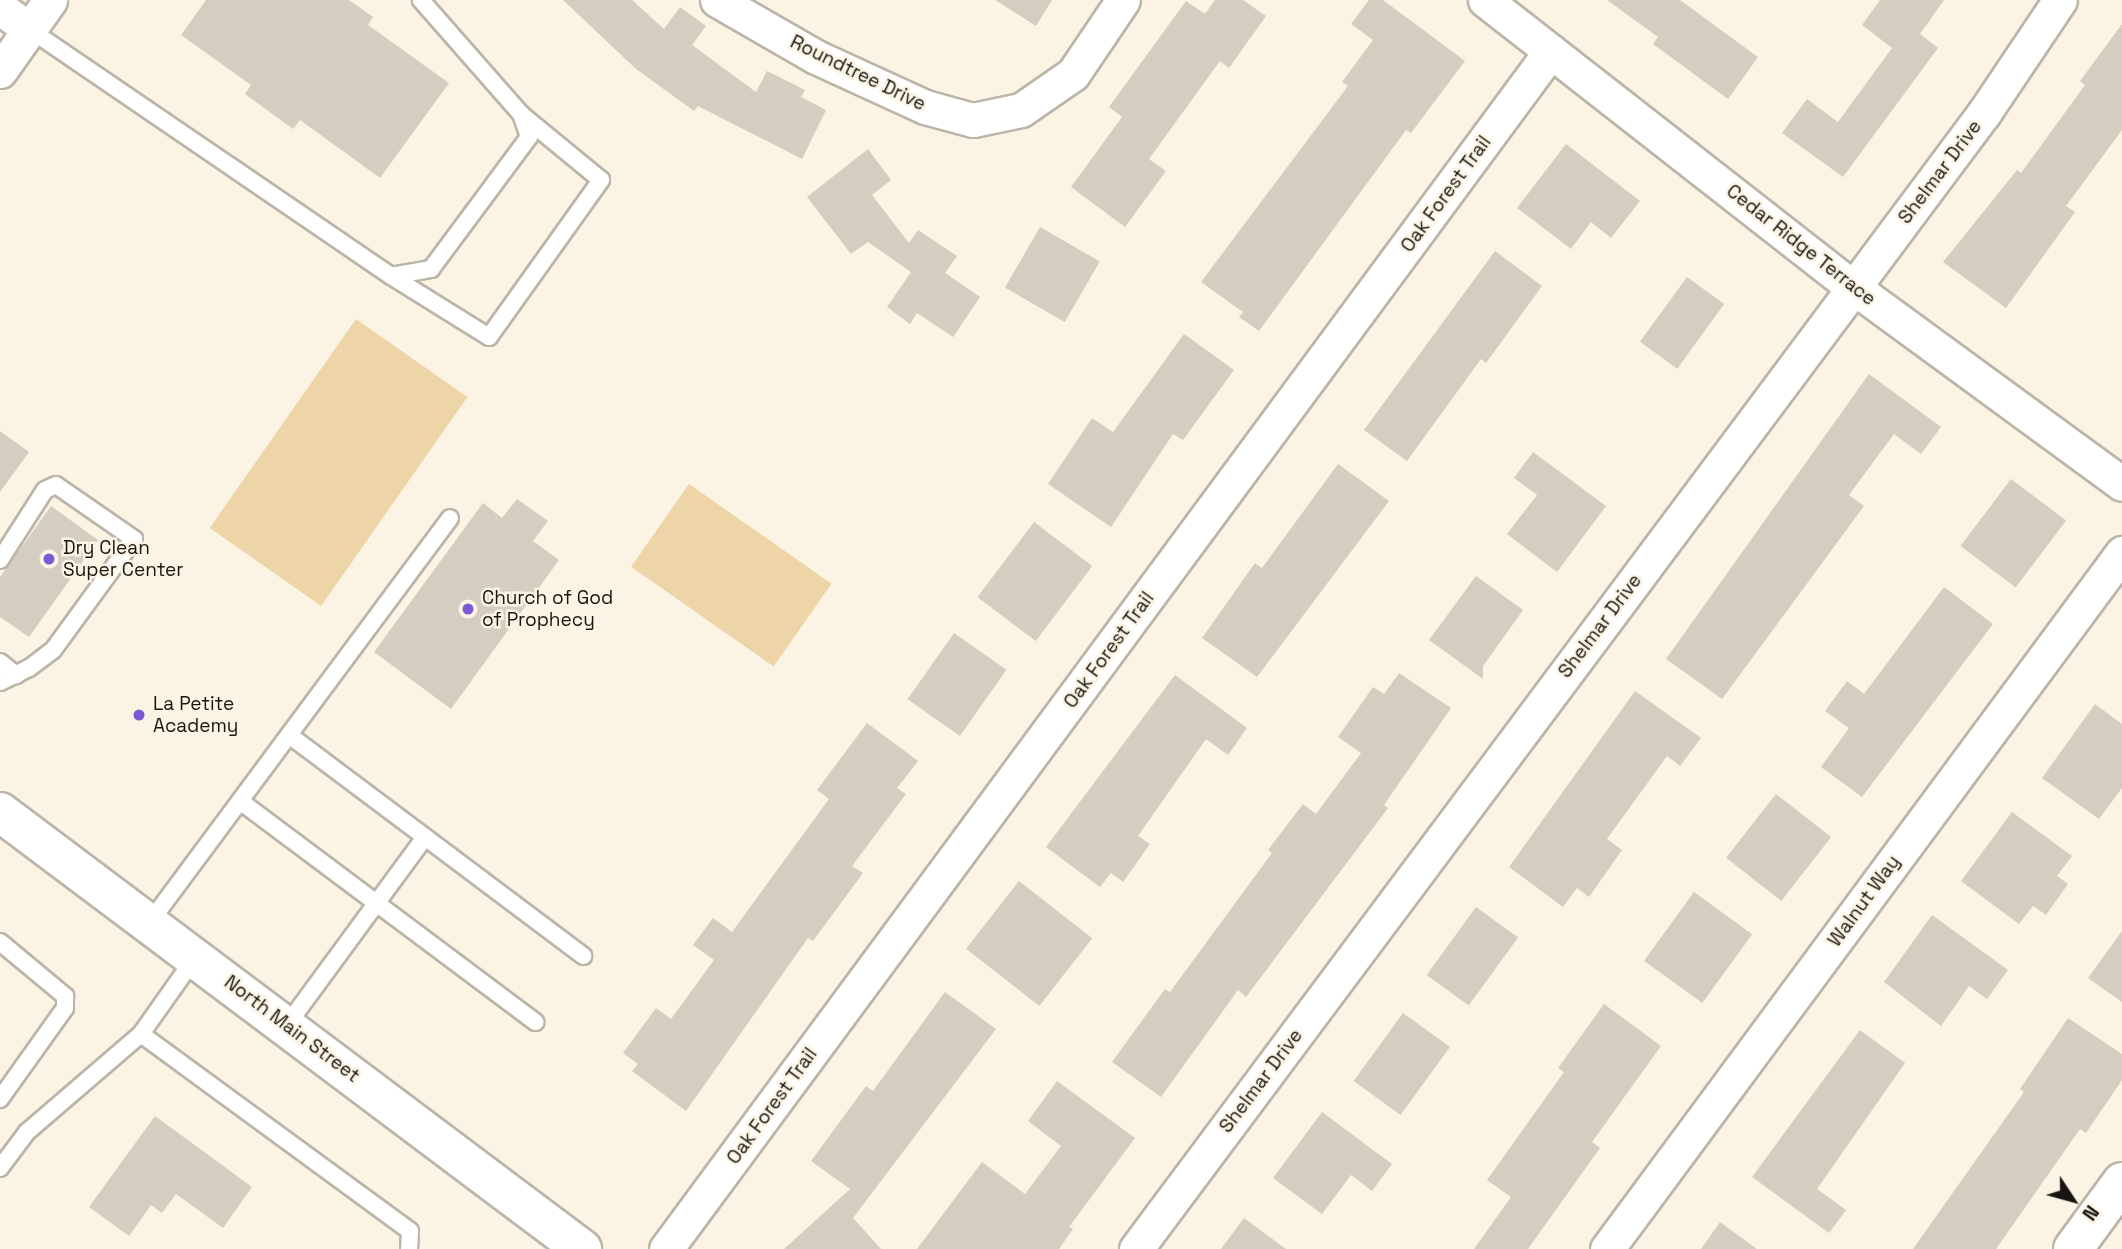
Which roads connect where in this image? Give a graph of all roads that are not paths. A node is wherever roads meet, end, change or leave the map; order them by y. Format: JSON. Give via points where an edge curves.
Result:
{"nodes":[{"id":1,"x":50,"y":0,"type":"edge"},
{"id":2,"x":421,"y":0,"type":"edge"},
{"id":3,"x":717,"y":0,"type":"edge"},
{"id":4,"x":1123,"y":0,"type":"edge"},
{"id":5,"x":1485,"y":0,"type":"edge"},
{"id":6,"x":2060,"y":0,"type":"edge"},
{"id":7,"x":0,"y":8,"type":"edge"},
{"id":8,"x":29,"y":29,"type":"junction"},
{"id":9,"x":1551,"y":51,"type":"junction"},
{"id":10,"x":0,"y":71,"type":"edge"},
{"id":11,"x":521,"y":114,"type":"junction"},
{"id":12,"x":391,"y":276,"type":"junction"},
{"id":13,"x":1853,"y":287,"type":"junction"},
{"id":14,"x":2122,"y":484,"type":"edge"},
{"id":15,"x":450,"y":518,"type":"dead end"},
{"id":16,"x":2122,"y":553,"type":"edge"},
{"id":17,"x":0,"y":560,"type":"edge"},
{"id":18,"x":0,"y":662,"type":"edge"},
{"id":19,"x":16,"y":674,"type":"junction"},
{"id":20,"x":0,"y":682,"type":"edge"},
{"id":21,"x":289,"y":736,"type":"junction"},
{"id":22,"x":240,"y":801,"type":"junction"},
{"id":23,"x":4,"y":825,"type":"edge"},
{"id":24,"x":425,"y":837,"type":"junction"},
{"id":25,"x":375,"y":902,"type":"junction"},
{"id":26,"x":150,"y":922,"type":"junction"},
{"id":27,"x":0,"y":942,"type":"edge"},
{"id":28,"x":196,"y":956,"type":"junction"},
{"id":29,"x":583,"y":956,"type":"dead end"},
{"id":30,"x":535,"y":1022,"type":"dead end"},
{"id":31,"x":287,"y":1025,"type":"junction"},
{"id":32,"x":141,"y":1034,"type":"junction"},
{"id":33,"x":0,"y":1099,"type":"edge"},
{"id":34,"x":0,"y":1168,"type":"edge"},
{"id":35,"x":2122,"y":1182,"type":"edge"},
{"id":36,"x":409,"y":1249,"type":"edge"},
{"id":37,"x":582,"y":1249,"type":"edge"},
{"id":38,"x":666,"y":1249,"type":"edge"},
{"id":39,"x":1136,"y":1249,"type":"edge"},
{"id":40,"x":1607,"y":1249,"type":"edge"},
{"id":41,"x":2073,"y":1249,"type":"edge"}],
"edges":[{"from":1,"to":8,"type":"street"},
{"from":2,"to":11,"type":"lane"},
{"from":3,"to":4,"type":"street","name":"Roundtree Drive","via":[[816,57],[925,107],[973,120],[1021,110],[1073,74]]},
{"from":5,"to":9,"type":"street","name":"Cedar Ridge Terrace"},
{"from":6,"to":13,"type":"street","name":"Shelmar Drive","via":[[1984,113]]},
{"from":7,"to":8,"type":"street"},
{"from":8,"to":10,"type":"street"},
{"from":8,"to":12,"type":"lane"},
{"from":9,"to":13,"type":"street","name":"Cedar Ridge Terrace"},
{"from":9,"to":38,"type":"street","name":"Oak Forest Trail"},
{"from":11,"to":12,"type":"lane","via":[[529,137],[431,269]]},
{"from":11,"to":12,"type":"lane","via":[[601,180],[489,337]]},
{"from":13,"to":14,"type":"street","name":"Cedar Ridge Terrace"},
{"from":13,"to":39,"type":"street","name":"Shelmar Drive"},
{"from":15,"to":21,"type":"lane"},
{"from":16,"to":40,"type":"street","name":"Walnut Way"},
{"from":17,"to":19,"type":"lane","via":[[46,490],[56,485],[134,539],[53,650]]},
{"from":18,"to":19,"type":"lane"},
{"from":19,"to":20,"type":"lane"},
{"from":21,"to":22,"type":"lane"},
{"from":21,"to":24,"type":"lane"},
{"from":22,"to":25,"type":"lane"},
{"from":22,"to":26,"type":"lane"},
{"from":23,"to":26,"type":"main road","name":"North Main Street"},
{"from":24,"to":25,"type":"lane"},
{"from":24,"to":29,"type":"lane"},
{"from":25,"to":30,"type":"lane"},
{"from":25,"to":31,"type":"lane"},
{"from":26,"to":28,"type":"main road","name":"North Main Street"},
{"from":27,"to":33,"type":"lane","via":[[65,996],[65,1008]]},
{"from":28,"to":31,"type":"main road","name":"North Main Street"},
{"from":28,"to":32,"type":"lane"},
{"from":31,"to":37,"type":"main road","name":"North Main Street"},
{"from":32,"to":34,"type":"lane","via":[[27,1132]]},
{"from":32,"to":36,"type":"lane","via":[[410,1231]]},
{"from":35,"to":41,"type":"main road"}]}
